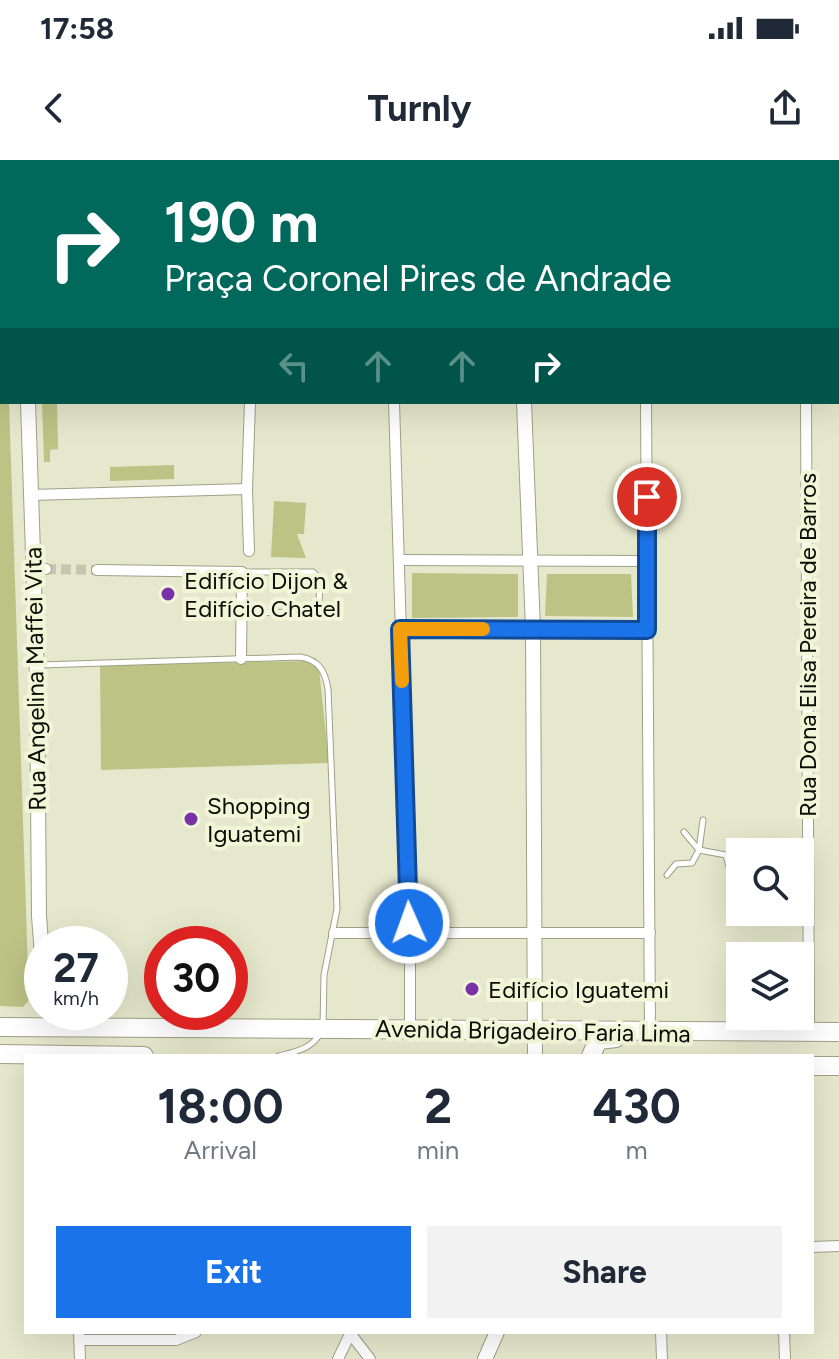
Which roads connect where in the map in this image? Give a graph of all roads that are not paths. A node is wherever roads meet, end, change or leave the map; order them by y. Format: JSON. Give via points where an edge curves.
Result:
{"nodes":[{"id":1,"x":28,"y":404,"type":"edge"},
{"id":2,"x":250,"y":404,"type":"edge"},
{"id":3,"x":394,"y":404,"type":"edge"},
{"id":4,"x":524,"y":404,"type":"edge"},
{"id":5,"x":646,"y":404,"type":"edge"},
{"id":6,"x":806,"y":404,"type":"edge"},
{"id":7,"x":247,"y":489,"type":"junction"},
{"id":8,"x":30,"y":495,"type":"junction"},
{"id":9,"x":249,"y":551,"type":"dead end"},
{"id":10,"x":399,"y":560,"type":"junction"},
{"id":11,"x":532,"y":561,"type":"junction"},
{"id":12,"x":647,"y":561,"type":"junction"},
{"id":13,"x":97,"y":570,"type":"tunnel mouth"},
{"id":14,"x":242,"y":572,"type":"junction"},
{"id":15,"x":242,"y":613,"type":"junction"},
{"id":16,"x":400,"y":629,"type":"junction"},
{"id":17,"x":533,"y":629,"type":"junction"},
{"id":18,"x":647,"y":630,"type":"junction"},
{"id":19,"x":241,"y":659,"type":"junction"},
{"id":20,"x":37,"y":665,"type":"junction"},
{"id":21,"x":703,"y":820,"type":"dead end"},
{"id":22,"x":684,"y":832,"type":"dead end"},
{"id":23,"x":699,"y":850,"type":"junction"},
{"id":24,"x":726,"y":855,"type":"edge"},
{"id":25,"x":667,"y":875,"type":"dead end"},
{"id":26,"x":40,"y":926,"type":"edge"},
{"id":27,"x":410,"y":932,"type":"junction"},
{"id":28,"x":533,"y":932,"type":"junction"},
{"id":29,"x":334,"y":933,"type":"junction"},
{"id":30,"x":650,"y":933,"type":"junction"},
{"id":31,"x":24,"y":1023,"type":"edge"},
{"id":32,"x":128,"y":1023,"type":"edge"},
{"id":33,"x":0,"y":1027,"type":"edge"},
{"id":34,"x":323,"y":1029,"type":"junction"},
{"id":35,"x":410,"y":1030,"type":"junction"},
{"id":36,"x":534,"y":1031,"type":"junction"},
{"id":37,"x":625,"y":1032,"type":"junction"},
{"id":38,"x":650,"y":1032,"type":"junction"},
{"id":39,"x":839,"y":1032,"type":"edge"},
{"id":40,"x":809,"y":1033,"type":"junction"},
{"id":41,"x":0,"y":1054,"type":"edge"},
{"id":42,"x":284,"y":1054,"type":"edge"},
{"id":43,"x":535,"y":1054,"type":"edge"},
{"id":44,"x":592,"y":1054,"type":"edge"},
{"id":45,"x":24,"y":1055,"type":"edge"},
{"id":46,"x":814,"y":1066,"type":"edge"},
{"id":47,"x":839,"y":1066,"type":"edge"},
{"id":48,"x":839,"y":1246,"type":"edge"},
{"id":49,"x":814,"y":1247,"type":"edge"},
{"id":50,"x":191,"y":1334,"type":"edge"},
{"id":51,"x":350,"y":1334,"type":"edge"},
{"id":52,"x":351,"y":1334,"type":"edge"},
{"id":53,"x":496,"y":1334,"type":"edge"},
{"id":54,"x":661,"y":1334,"type":"edge"},
{"id":55,"x":784,"y":1334,"type":"edge"},
{"id":56,"x":80,"y":1336,"type":"edge"},
{"id":57,"x":80,"y":1359,"type":"edge"},
{"id":58,"x":338,"y":1359,"type":"edge"},
{"id":59,"x":370,"y":1359,"type":"edge"},
{"id":60,"x":485,"y":1359,"type":"edge"},
{"id":61,"x":662,"y":1359,"type":"edge"},
{"id":62,"x":785,"y":1359,"type":"edge"}],
"edges":[{"from":1,"to":8,"type":"street","name":"Rua Angelina Maffei Vita"},
{"from":2,"to":7,"type":"street"},
{"from":3,"to":10,"type":"street"},
{"from":4,"to":11,"type":"street"},
{"from":5,"to":12,"type":"street"},
{"from":6,"to":40,"type":"street","name":"Rua Dona Elisa Pereira de Barros"},
{"from":7,"to":8,"type":"street"},
{"from":7,"to":9,"type":"street"},
{"from":8,"to":20,"type":"street","name":"Rua Angelina Maffei Vita","via":[[40,569]]},
{"from":10,"to":11,"type":"street"},
{"from":10,"to":16,"type":"street"},
{"from":11,"to":12,"type":"street"},
{"from":11,"to":17,"type":"street"},
{"from":12,"to":18,"type":"street"},
{"from":13,"to":14,"type":"street"},
{"from":14,"to":15,"type":"street"},
{"from":14,"to":15,"type":"lane","via":[[313,572],[320,579],[315,610]]},
{"from":15,"to":19,"type":"street"},
{"from":16,"to":17,"type":"street"},
{"from":16,"to":27,"type":"street"},
{"from":17,"to":18,"type":"street"},
{"from":17,"to":28,"type":"street"},
{"from":18,"to":30,"type":"street"},
{"from":19,"to":20,"type":"lane"},
{"from":19,"to":29,"type":"lane","via":[[311,659],[325,674],[333,774]]},
{"from":20,"to":26,"type":"street","name":"Rua Angelina Maffei Vita"},
{"from":21,"to":23,"type":"lane"},
{"from":22,"to":23,"type":"lane"},
{"from":23,"to":24,"type":"lane"},
{"from":23,"to":25,"type":"lane","via":[[692,863],[676,864]]},
{"from":27,"to":28,"type":"street"},
{"from":27,"to":29,"type":"street"},
{"from":27,"to":35,"type":"street"},
{"from":28,"to":30,"type":"street"},
{"from":28,"to":36,"type":"street"},
{"from":29,"to":34,"type":"lane","via":[[324,975]]},
{"from":30,"to":38,"type":"street"},
{"from":31,"to":33,"type":"highway","name":"Avenida Brigadeiro Faria Lima"},
{"from":32,"to":34,"type":"highway","name":"Avenida Brigadeiro Faria Lima"},
{"from":34,"to":35,"type":"highway","name":"Avenida Brigadeiro Faria Lima"},
{"from":34,"to":42,"type":"lane","via":[[315,1042]]},
{"from":35,"to":36,"type":"highway","name":"Avenida Brigadeiro Faria Lima"},
{"from":36,"to":37,"type":"highway","name":"Avenida Brigadeiro Faria Lima"},
{"from":36,"to":43,"type":"street"},
{"from":37,"to":38,"type":"highway","name":"Avenida Brigadeiro Faria Lima"},
{"from":37,"to":44,"type":"highway","via":[[598,1040]]},
{"from":38,"to":40,"type":"highway","name":"Avenida Brigadeiro Faria Lima"},
{"from":39,"to":40,"type":"highway","name":"Avenida Brigadeiro Faria Lima"},
{"from":41,"to":45,"type":"highway"},
{"from":46,"to":47,"type":"highway"},
{"from":48,"to":49,"type":"street"},
{"from":50,"to":56,"type":"street","via":[[176,1340]]},
{"from":51,"to":58,"type":"street"},
{"from":52,"to":59,"type":"street"},
{"from":53,"to":60,"type":"street"},
{"from":54,"to":61,"type":"street"},
{"from":55,"to":62,"type":"street"},
{"from":56,"to":57,"type":"street"}]}
